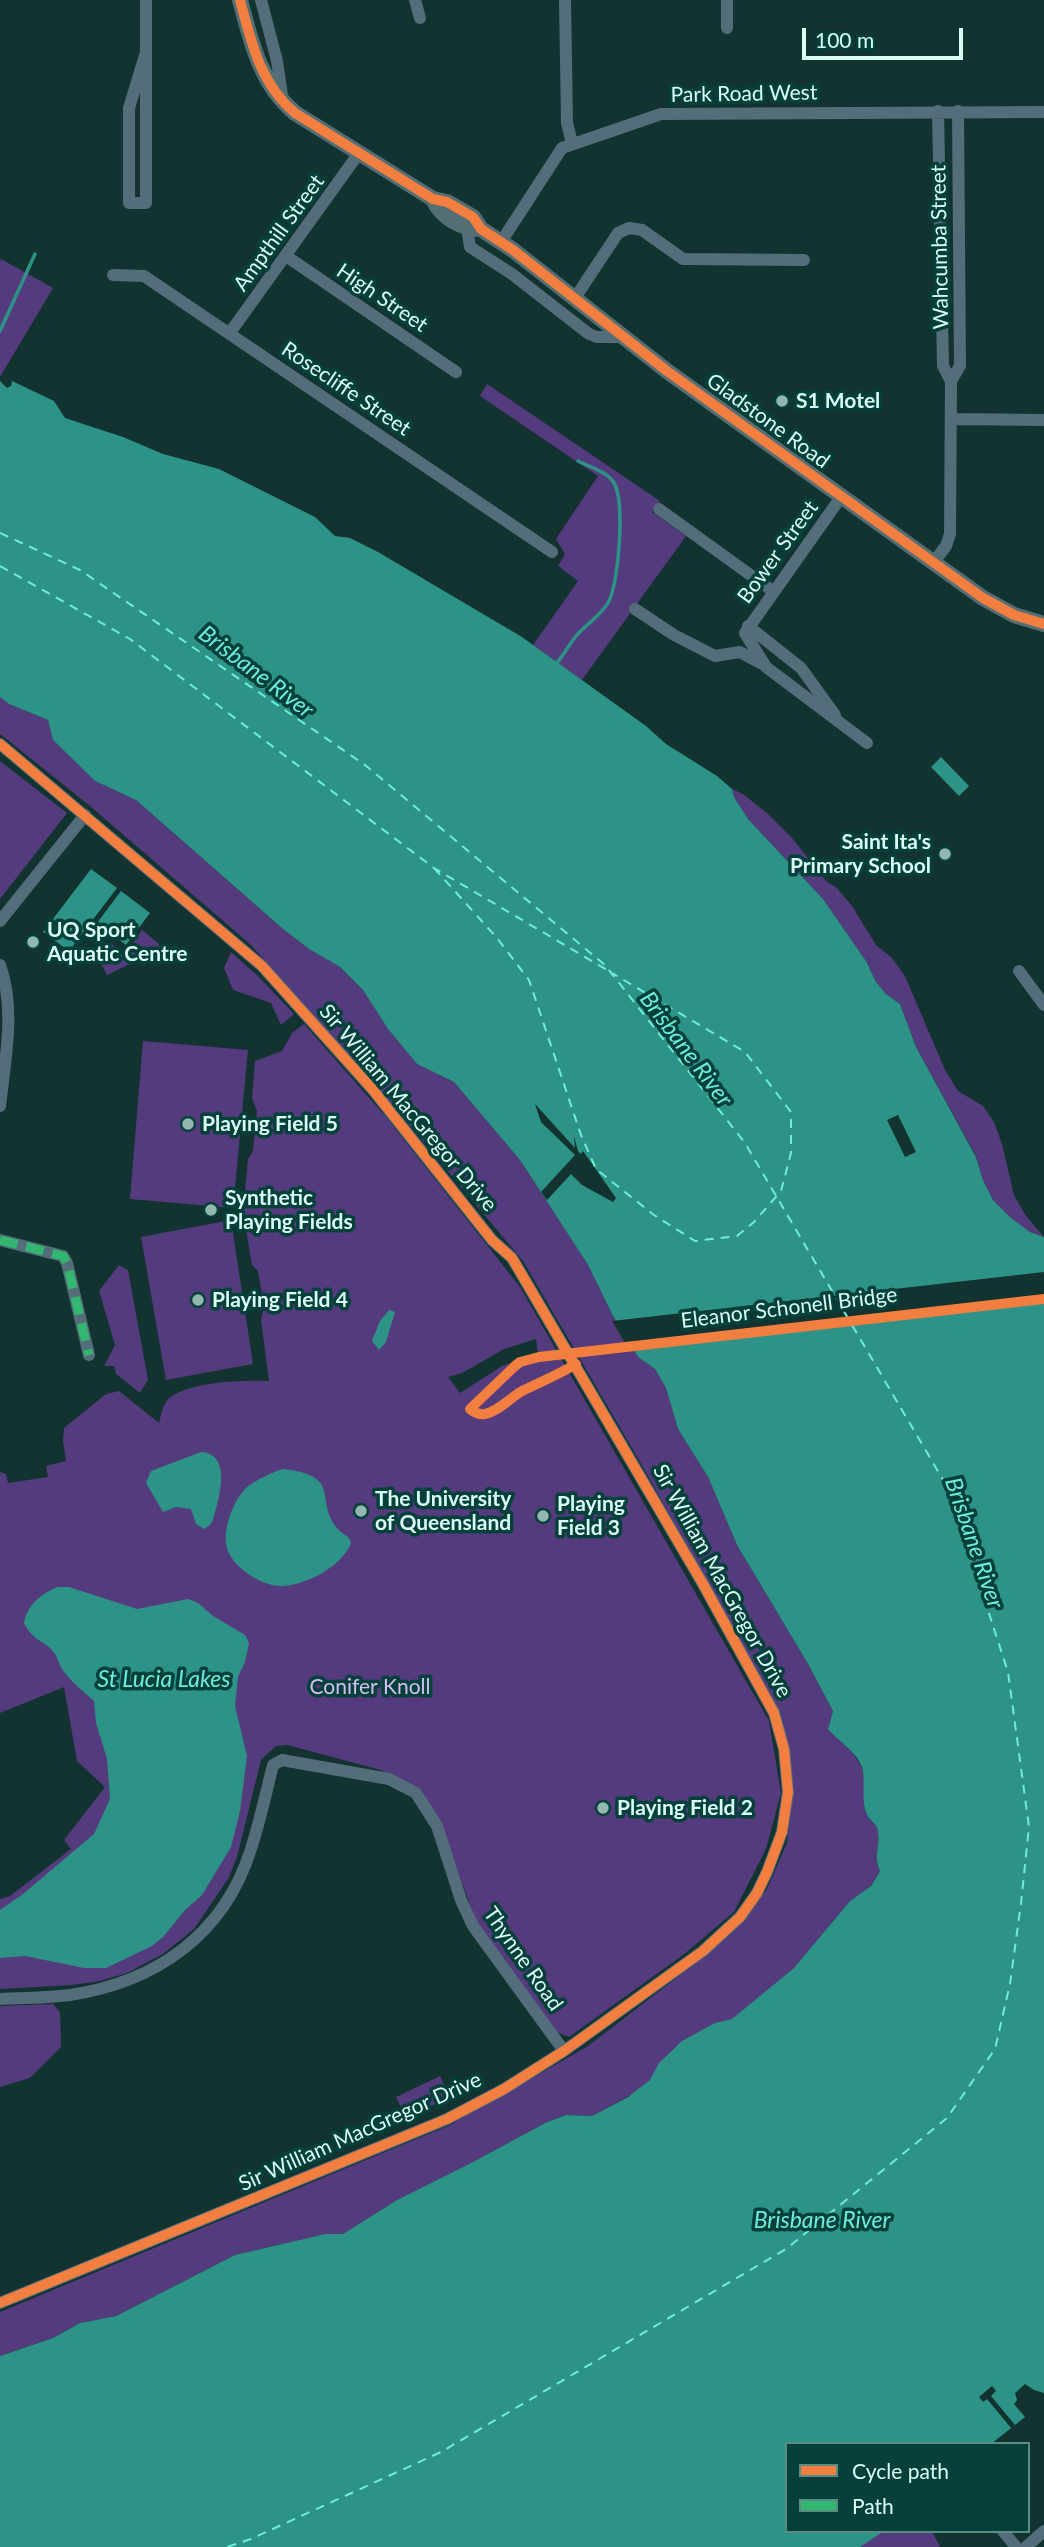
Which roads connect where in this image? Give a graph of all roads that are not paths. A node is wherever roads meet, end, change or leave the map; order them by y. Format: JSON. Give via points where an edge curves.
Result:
{"nodes":[{"id":1,"x":146,"y":0,"type":"edge"},
{"id":2,"x":240,"y":0,"type":"edge"},
{"id":3,"x":261,"y":0,"type":"edge"},
{"id":4,"x":415,"y":0,"type":"edge"},
{"id":5,"x":565,"y":0,"type":"edge"},
{"id":6,"x":727,"y":0,"type":"edge"},
{"id":7,"x":420,"y":19,"type":"dead end"},
{"id":8,"x":727,"y":28,"type":"dead end"},
{"id":9,"x":146,"y":52,"type":"junction"},
{"id":10,"x":283,"y":102,"type":"junction"},
{"id":11,"x":938,"y":111,"type":"junction"},
{"id":12,"x":958,"y":111,"type":"junction"},
{"id":13,"x":1044,"y":112,"type":"edge"},
{"id":14,"x":572,"y":143,"type":"junction"},
{"id":15,"x":359,"y":153,"type":"junction"},
{"id":16,"x":129,"y":161,"type":"junction"},
{"id":17,"x":146,"y":161,"type":"junction"},
{"id":18,"x":474,"y":229,"type":"junction"},
{"id":19,"x":501,"y":242,"type":"junction"},
{"id":20,"x":286,"y":256,"type":"junction"},
{"id":21,"x":804,"y":260,"type":"dead end"},
{"id":22,"x":113,"y":275,"type":"dead end"},
{"id":23,"x":575,"y":298,"type":"junction"},
{"id":24,"x":229,"y":334,"type":"junction"},
{"id":25,"x":623,"y":337,"type":"junction"},
{"id":26,"x":456,"y":372,"type":"dead end"},
{"id":27,"x":951,"y":381,"type":"junction"},
{"id":28,"x":951,"y":419,"type":"junction"},
{"id":29,"x":1044,"y":420,"type":"edge"},
{"id":30,"x":841,"y":497,"type":"junction"},
{"id":31,"x":659,"y":509,"type":"dead end"},
{"id":32,"x":552,"y":552,"type":"dead end"},
{"id":33,"x":933,"y":563,"type":"junction"},
{"id":34,"x":774,"y":592,"type":"junction"},
{"id":35,"x":635,"y":609,"type":"dead end"},
{"id":36,"x":1044,"y":624,"type":"edge"},
{"id":37,"x":747,"y":628,"type":"junction"},
{"id":38,"x":766,"y":667,"type":"junction"},
{"id":39,"x":839,"y":723,"type":"junction"},
{"id":40,"x":867,"y":743,"type":"dead end"},
{"id":41,"x":0,"y":744,"type":"edge"},
{"id":42,"x":85,"y":815,"type":"junction"},
{"id":43,"x":0,"y":921,"type":"edge"},
{"id":44,"x":0,"y":965,"type":"edge"},
{"id":45,"x":1019,"y":971,"type":"dead end"},
{"id":46,"x":1044,"y":1005,"type":"edge"},
{"id":47,"x":0,"y":1106,"type":"edge"},
{"id":48,"x":0,"y":1240,"type":"edge"},
{"id":49,"x":89,"y":1355,"type":"dead end"},
{"id":50,"x":0,"y":1999,"type":"edge"},
{"id":51,"x":565,"y":2051,"type":"junction"},
{"id":52,"x":0,"y":2303,"type":"edge"},
{"id":53,"x":1044,"y":2531,"type":"edge"},
{"id":54,"x":1005,"y":2533,"type":"edge"},
{"id":55,"x":1016,"y":2547,"type":"edge"},
{"id":56,"x":1026,"y":2547,"type":"edge"}],
"edges":[{"from":1,"to":9,"type":"street"},
{"from":2,"to":10,"type":"main road","name":"Gladstone Road","via":[[257,59]]},
{"from":3,"to":10,"type":"street"},
{"from":4,"to":7,"type":"street"},
{"from":5,"to":14,"type":"street","via":[[566,109]]},
{"from":6,"to":8,"type":"street"},
{"from":9,"to":16,"type":"street","via":[[129,103]]},
{"from":9,"to":17,"type":"street"},
{"from":10,"to":15,"type":"main road","name":"Gladstone Road"},
{"from":11,"to":12,"type":"street","name":"Park Road West"},
{"from":11,"to":14,"type":"street","name":"Park Road West","via":[[670,113]]},
{"from":11,"to":27,"type":"street","name":"Wahcumba Street","via":[[943,366]]},
{"from":12,"to":13,"type":"street","name":"Park Road West"},
{"from":12,"to":27,"type":"street","name":"Wahcumba Street","via":[[960,366]]},
{"from":14,"to":19,"type":"street","name":"Park Road West","via":[[558,151]]},
{"from":15,"to":18,"type":"main road","name":"Gladstone Road","via":[[433,199],[473,217]]},
{"from":15,"to":20,"type":"street","name":"Ampthill Street"},
{"from":16,"to":17,"type":"street"},
{"from":16,"to":17,"type":"street","via":[[129,203],[146,203]]},
{"from":18,"to":19,"type":"main road","name":"Gladstone Road"},
{"from":18,"to":25,"type":"street","name":"Gladstone Road","via":[[470,247],[589,334]]},
{"from":19,"to":23,"type":"main road","name":"Gladstone Road"},
{"from":20,"to":24,"type":"street","name":"Ampthill Street"},
{"from":20,"to":26,"type":"street","name":"High Street"},
{"from":21,"to":23,"type":"street","via":[[683,259],[642,230],[629,228],[618,233]]},
{"from":22,"to":24,"type":"street","name":"Rosecliffe Street","via":[[143,276]]},
{"from":23,"to":25,"type":"main road","name":"Gladstone Road"},
{"from":24,"to":32,"type":"street","name":"Rosecliffe Street"},
{"from":25,"to":30,"type":"main road","name":"Gladstone Road"},
{"from":27,"to":28,"type":"street","name":"Wahcumba Street"},
{"from":28,"to":29,"type":"street"},
{"from":28,"to":33,"type":"street","name":"Wahcumba Street","via":[[950,534]]},
{"from":30,"to":33,"type":"main road","name":"Gladstone Road"},
{"from":30,"to":34,"type":"street","name":"Bower Street"},
{"from":31,"to":34,"type":"street"},
{"from":33,"to":36,"type":"main road","name":"Gladstone Road","via":[[991,603]]},
{"from":34,"to":37,"type":"street","name":"Bower Street"},
{"from":35,"to":38,"type":"street","via":[[716,657],[740,652]]},
{"from":37,"to":38,"type":"street","via":[[746,635]]},
{"from":37,"to":39,"type":"street","via":[[801,668]]},
{"from":38,"to":39,"type":"street"},
{"from":39,"to":40,"type":"street"},
{"from":41,"to":42,"type":"street","name":"Sir William MacGregor Drive"},
{"from":42,"to":43,"type":"street"},
{"from":42,"to":51,"type":"street","name":"Sir William MacGregor Drive","via":[[262,966],[373,1090],[492,1240],[512,1258],[774,1713],[784,1749],[788,1793],[782,1832],[757,1893],[740,1917],[703,1951]]},
{"from":44,"to":47,"type":"street","via":[[8,1007]]},
{"from":45,"to":46,"type":"street"},
{"from":48,"to":49,"type":"street","via":[[63,1256]]},
{"from":50,"to":51,"type":"street","name":"Thynne Road","via":[[67,1995],[115,1985],[151,1971],[192,1943],[240,1876],[273,1765],[282,1760],[389,1779],[416,1793],[437,1825],[472,1926]]},
{"from":51,"to":52,"type":"street","name":"Sir William MacGregor Drive","via":[[447,2119]]},
{"from":53,"to":56,"type":"street"},
{"from":54,"to":55,"type":"street"}]}
